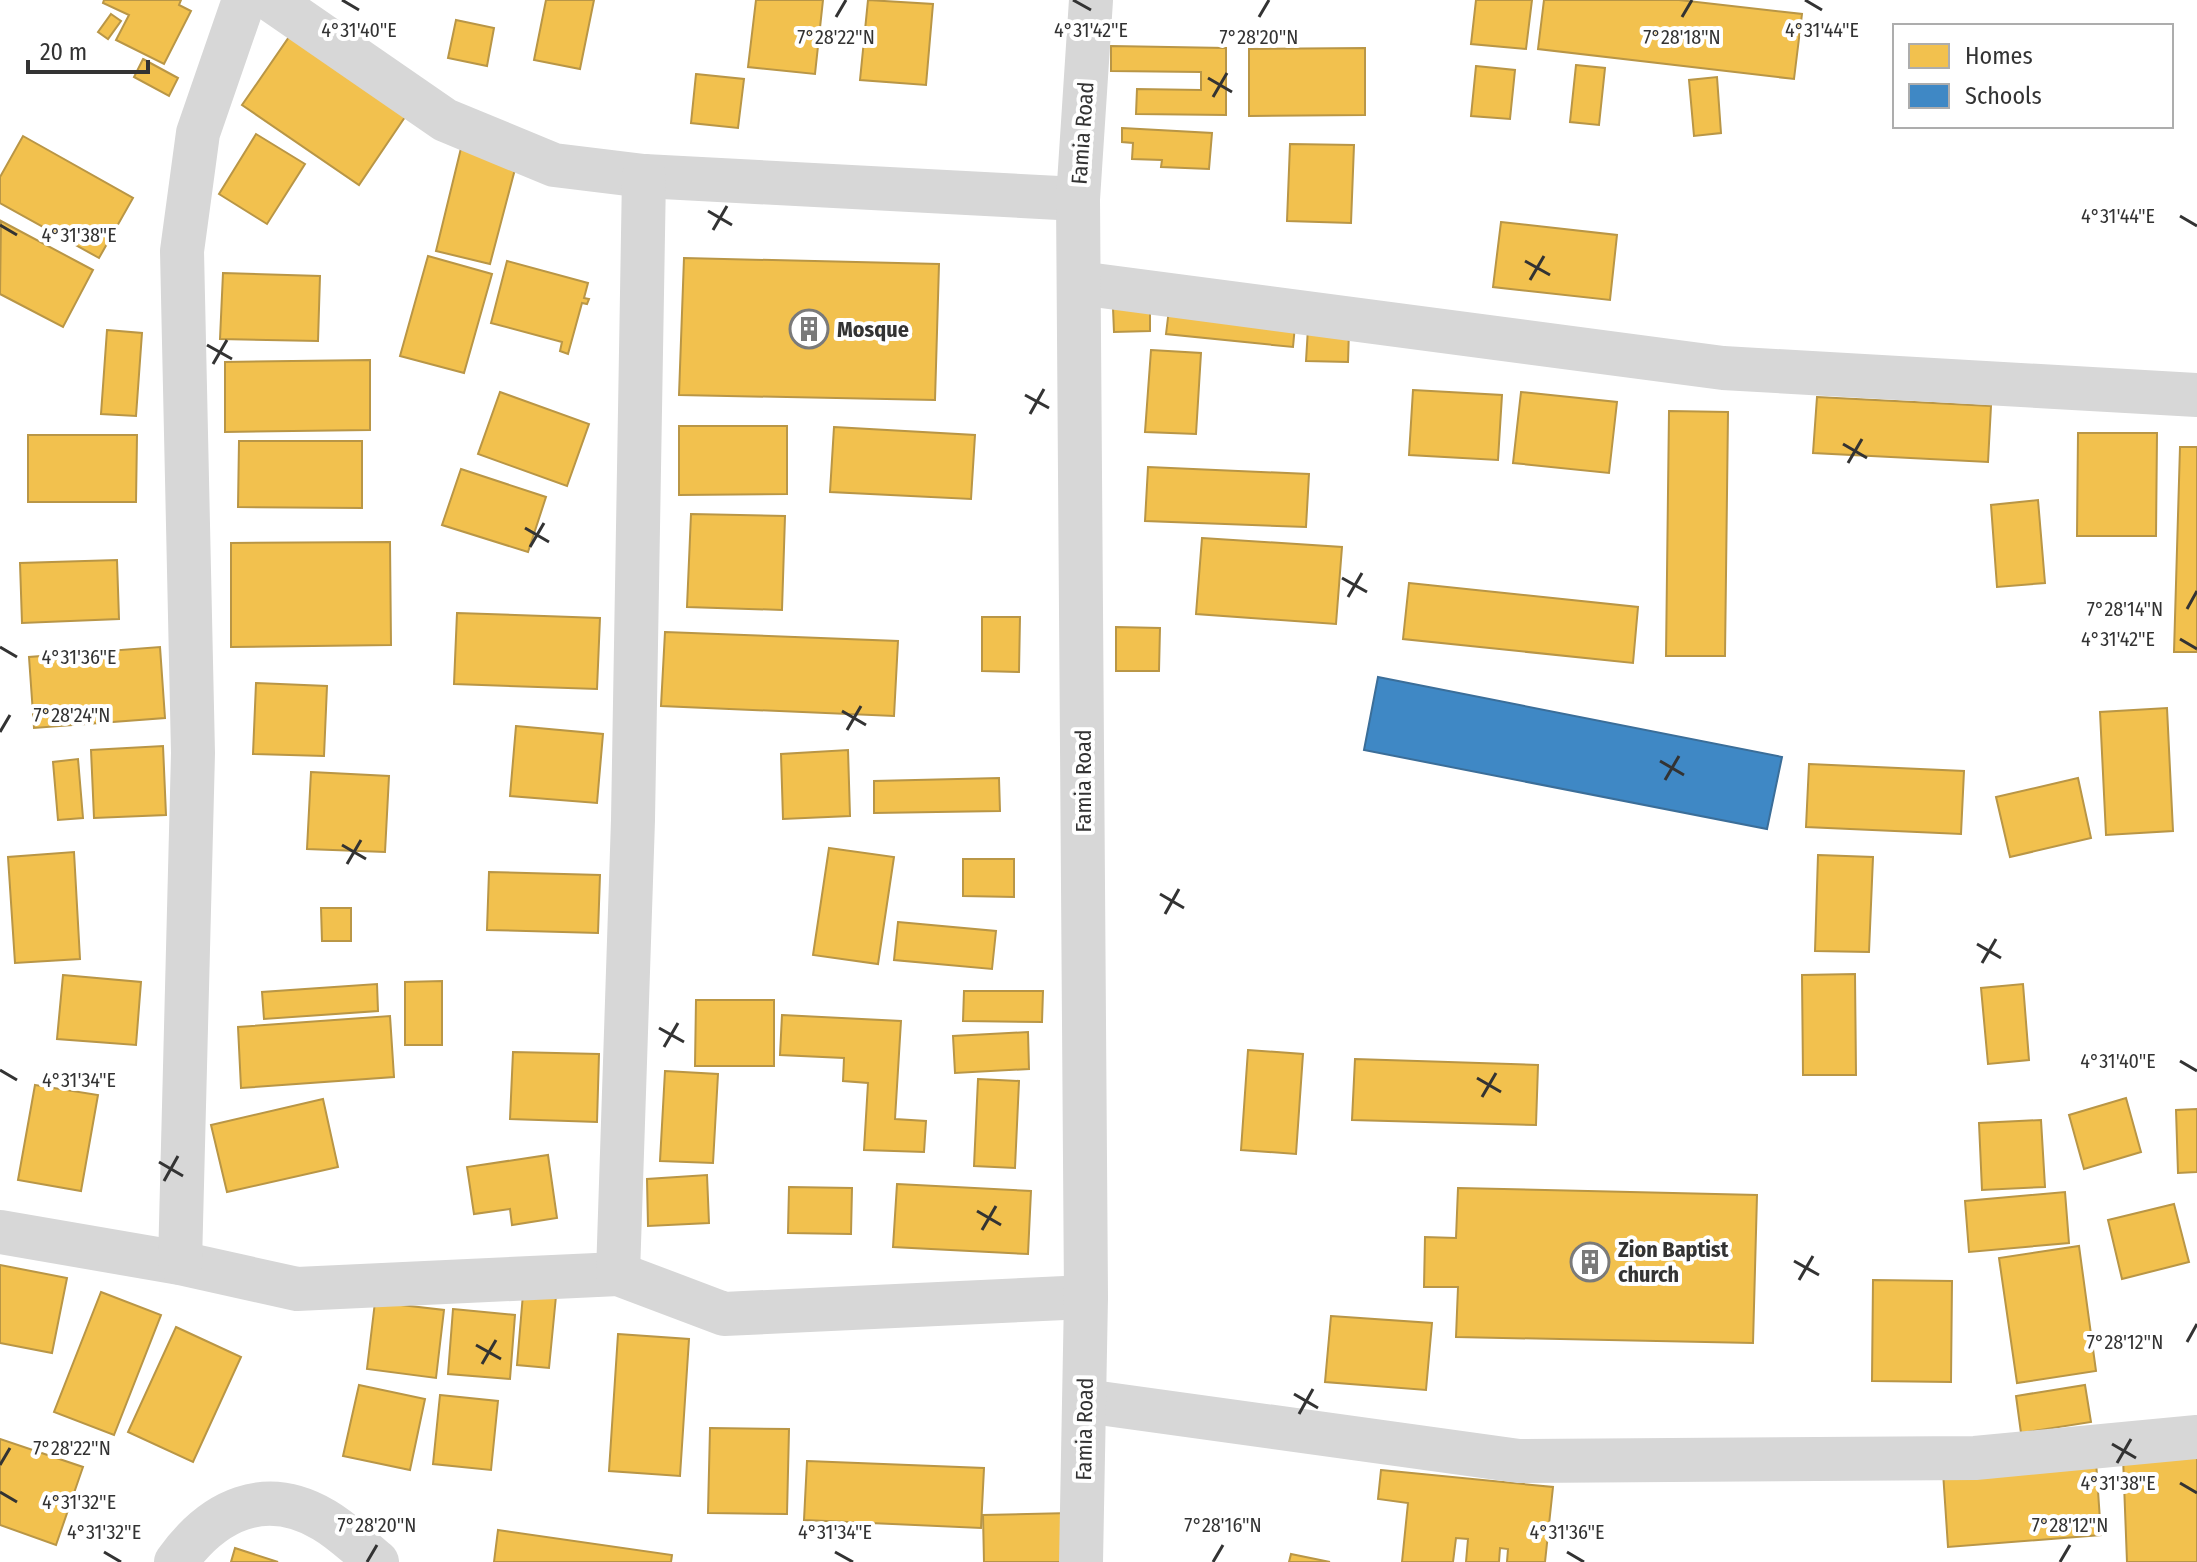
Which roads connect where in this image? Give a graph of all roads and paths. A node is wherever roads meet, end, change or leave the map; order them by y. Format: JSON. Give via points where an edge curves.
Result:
{"nodes":[{"id":1,"x":244,"y":0,"type":"edge"},
{"id":2,"x":271,"y":0,"type":"edge"},
{"id":3,"x":1091,"y":0,"type":"edge"},
{"id":4,"x":644,"y":176,"type":"junction"},
{"id":5,"x":1078,"y":199,"type":"junction"},
{"id":6,"x":1079,"y":283,"type":"junction"},
{"id":7,"x":2197,"y":395,"type":"edge"},
{"id":8,"x":0,"y":1232,"type":"edge"},
{"id":9,"x":180,"y":1263,"type":"junction"},
{"id":10,"x":618,"y":1274,"type":"junction"},
{"id":11,"x":1086,"y":1297,"type":"junction"},
{"id":12,"x":1085,"y":1401,"type":"junction"},
{"id":13,"x":2197,"y":1437,"type":"edge"},
{"id":14,"x":176,"y":1562,"type":"edge"},
{"id":15,"x":377,"y":1562,"type":"edge"},
{"id":16,"x":1081,"y":1562,"type":"edge"}],
"edges":[{"from":1,"to":9,"type":"street","via":[[198,133],[182,251],[193,753]]},
{"from":2,"to":4,"type":"street","via":[[445,120],[554,165]]},
{"from":3,"to":5,"type":"street","name":"Famia Road"},
{"from":4,"to":5,"type":"street"},
{"from":4,"to":10,"type":"street","via":[[633,820]]},
{"from":5,"to":6,"type":"street","name":"Famia Road"},
{"from":6,"to":7,"type":"street","via":[[1723,368]]},
{"from":6,"to":11,"type":"street","name":"Famia Road"},
{"from":8,"to":9,"type":"street"},
{"from":9,"to":10,"type":"street","via":[[297,1289]]},
{"from":10,"to":11,"type":"street","via":[[724,1314]]},
{"from":11,"to":12,"type":"street","name":"Famia Road"},
{"from":12,"to":13,"type":"street","via":[[1519,1461],[1975,1458]]},
{"from":12,"to":16,"type":"street","name":"Famia Road"},
{"from":14,"to":15,"type":"street","via":[[212,1523],[244,1506],[282,1503],[324,1520]]}]}
